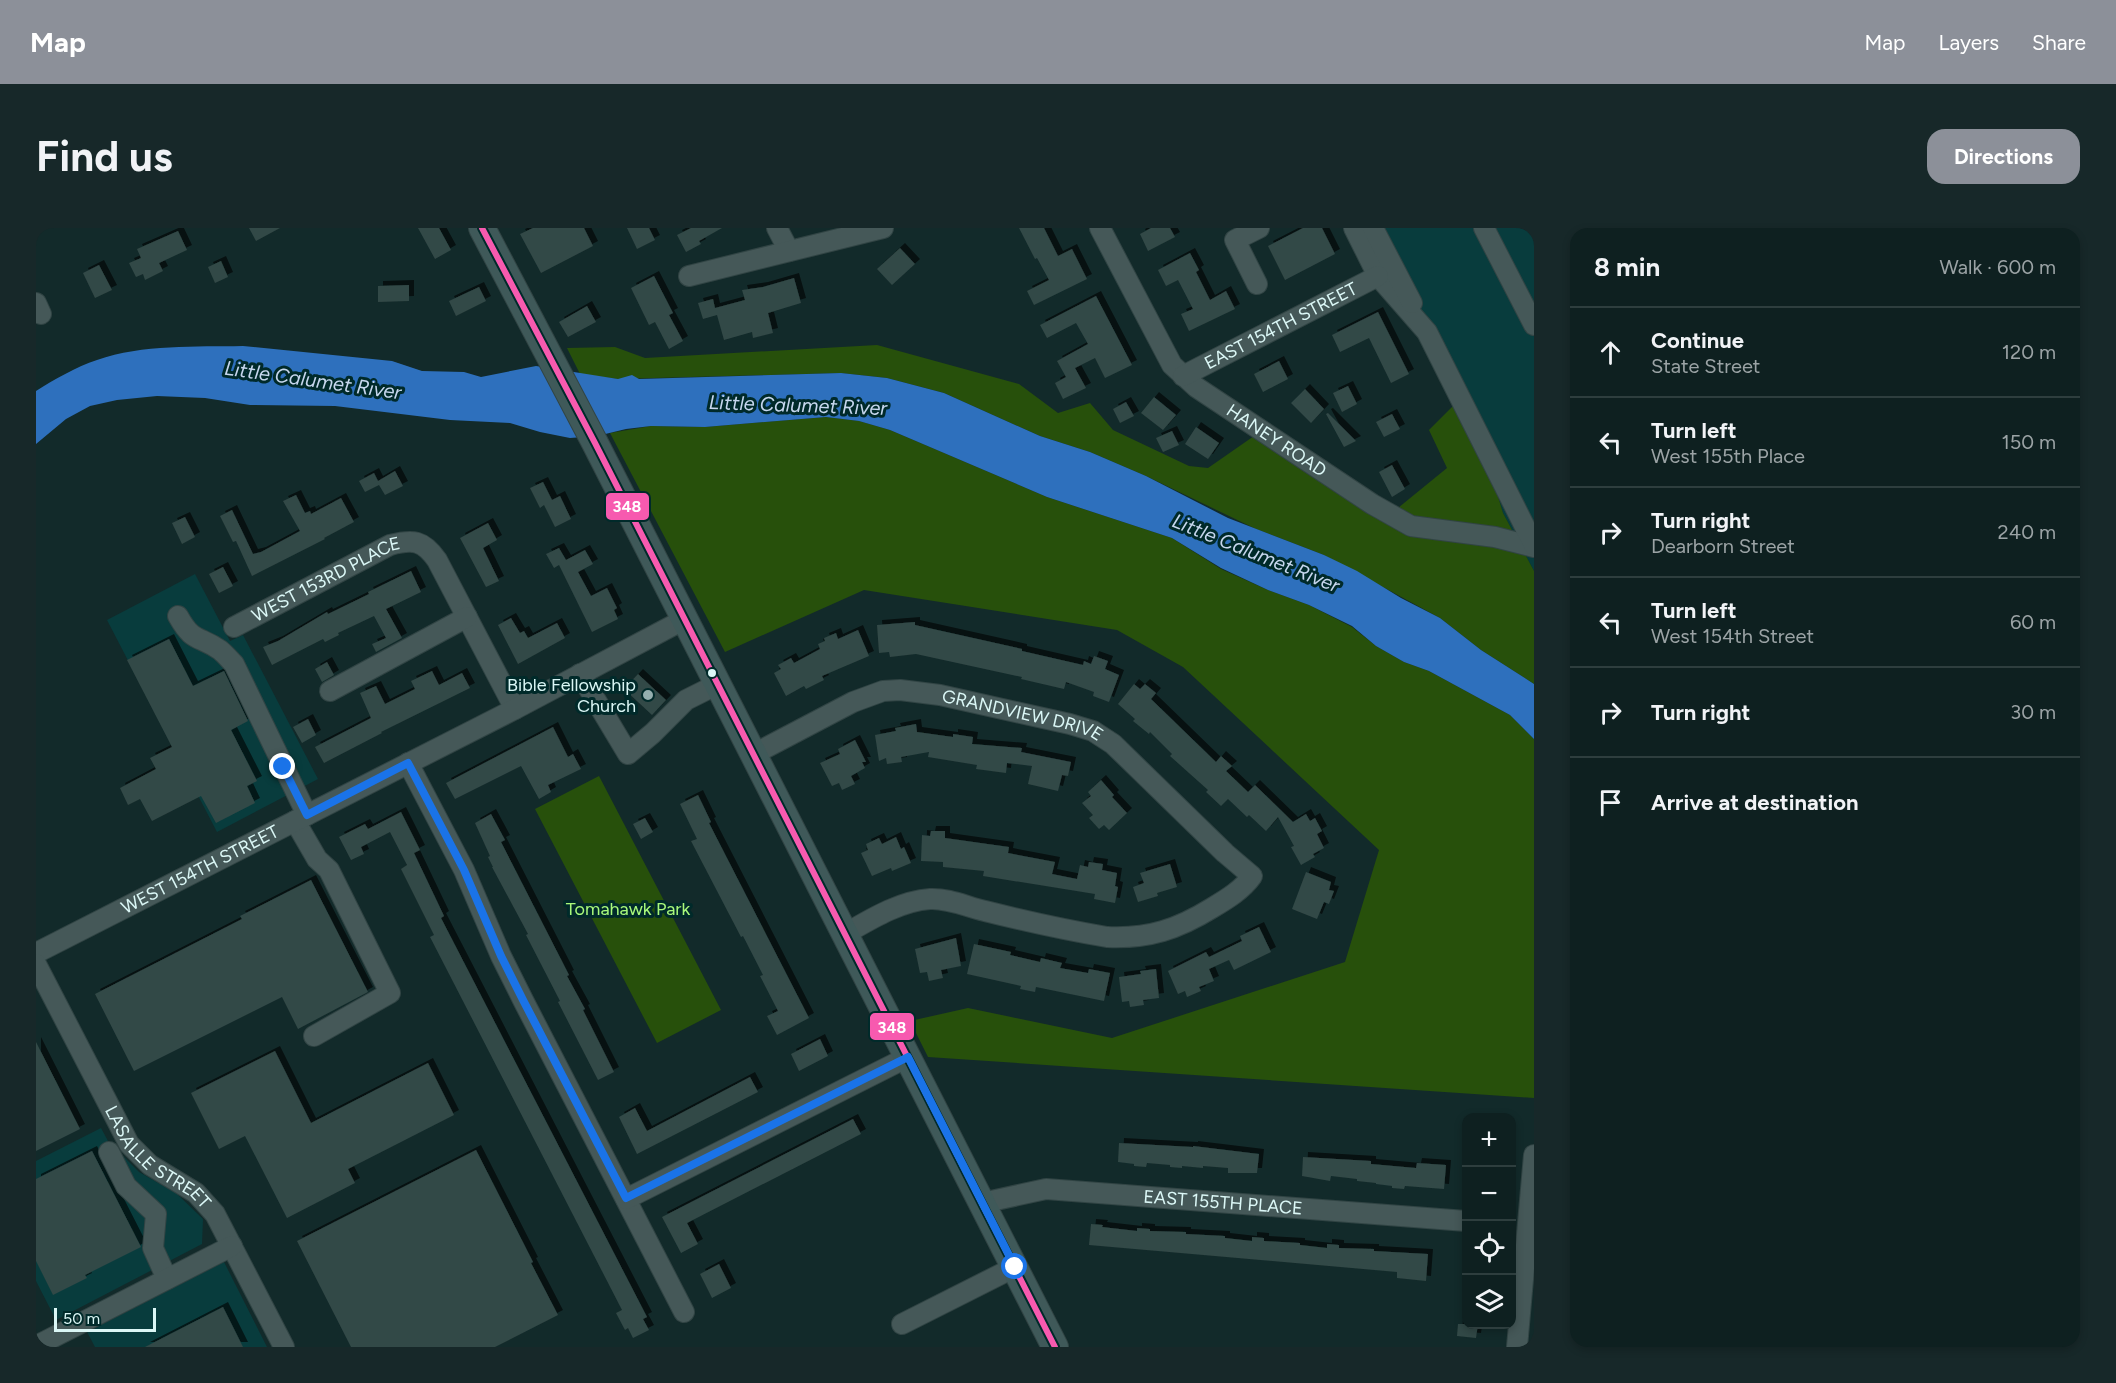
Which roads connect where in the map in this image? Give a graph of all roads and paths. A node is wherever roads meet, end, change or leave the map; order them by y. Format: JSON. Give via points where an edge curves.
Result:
{"nodes":[{"id":1,"x":482,"y":228,"type":"edge"},
{"id":2,"x":777,"y":228,"type":"edge"},
{"id":3,"x":883,"y":228,"type":"edge"},
{"id":4,"x":1101,"y":228,"type":"edge"},
{"id":5,"x":1259,"y":228,"type":"edge"},
{"id":6,"x":1354,"y":228,"type":"edge"},
{"id":7,"x":1373,"y":228,"type":"edge"},
{"id":8,"x":1484,"y":228,"type":"edge"},
{"id":9,"x":1231,"y":234,"type":"edge"},
{"id":10,"x":789,"y":251,"type":"junction"},
{"id":11,"x":689,"y":276,"type":"dead end"},
{"id":12,"x":1378,"y":276,"type":"junction"},
{"id":13,"x":1257,"y":284,"type":"dead end"},
{"id":14,"x":1534,"y":325,"type":"edge"},
{"id":15,"x":1426,"y":332,"type":"junction"},
{"id":16,"x":1183,"y":376,"type":"junction"},
{"id":17,"x":1534,"y":546,"type":"edge"},
{"id":18,"x":178,"y":616,"type":"dead end"},
{"id":19,"x":467,"y":618,"type":"junction"},
{"id":20,"x":685,"y":619,"type":"junction"},
{"id":21,"x":234,"y":627,"type":"dead end"},
{"id":22,"x":580,"y":674,"type":"junction"},
{"id":23,"x":718,"y":684,"type":"junction"},
{"id":24,"x":330,"y":691,"type":"dead end"},
{"id":25,"x":515,"y":709,"type":"junction"},
{"id":26,"x":754,"y":754,"type":"junction"},
{"id":27,"x":408,"y":763,"type":"junction"},
{"id":28,"x":301,"y":818,"type":"junction"},
{"id":29,"x":845,"y":934,"type":"junction"},
{"id":30,"x":36,"y":953,"type":"edge"},
{"id":31,"x":36,"y":964,"type":"edge"},
{"id":32,"x":41,"y":988,"type":"edge"},
{"id":33,"x":314,"y":1036,"type":"dead end"},
{"id":34,"x":908,"y":1057,"type":"junction"},
{"id":35,"x":109,"y":1152,"type":"dead end"},
{"id":36,"x":1534,"y":1155,"type":"edge"},
{"id":37,"x":626,"y":1198,"type":"junction"},
{"id":38,"x":982,"y":1203,"type":"junction"},
{"id":39,"x":1462,"y":1221,"type":"edge"},
{"id":40,"x":1519,"y":1226,"type":"edge"},
{"id":41,"x":232,"y":1246,"type":"junction"},
{"id":42,"x":1015,"y":1267,"type":"junction"},
{"id":43,"x":167,"y":1279,"type":"junction"},
{"id":44,"x":684,"y":1312,"type":"dead end"},
{"id":45,"x":902,"y":1324,"type":"dead end"},
{"id":46,"x":36,"y":1346,"type":"edge"},
{"id":47,"x":284,"y":1347,"type":"edge"},
{"id":48,"x":1055,"y":1347,"type":"edge"},
{"id":49,"x":1517,"y":1347,"type":"edge"}],
"edges":[{"from":1,"to":20,"type":"main road"},
{"from":2,"to":10,"type":"street"},
{"from":3,"to":10,"type":"street"},
{"from":4,"to":16,"type":"street","name":"HANEY ROAD","via":[[1172,365]]},
{"from":5,"to":9,"type":"street"},
{"from":6,"to":12,"type":"street"},
{"from":7,"to":15,"type":"street"},
{"from":8,"to":14,"type":"street"},
{"from":9,"to":13,"type":"street"},
{"from":10,"to":11,"type":"street"},
{"from":12,"to":15,"type":"street"},
{"from":12,"to":16,"type":"street","name":"EAST 154TH STREET"},
{"from":15,"to":17,"type":"street"},
{"from":16,"to":17,"type":"street","name":"HANEY ROAD","via":[[1372,504],[1411,525]]},
{"from":18,"to":28,"type":"street","via":[[187,632],[220,650],[234,664]]},
{"from":19,"to":21,"type":"street","name":"WEST 153RD PLACE","via":[[430,549],[405,541],[390,545]]},
{"from":19,"to":24,"type":"street"},
{"from":19,"to":25,"type":"street"},
{"from":20,"to":22,"type":"street","name":"WEST 154TH STREET"},
{"from":20,"to":23,"type":"main road"},
{"from":22,"to":23,"type":"street","via":[[628,754],[686,700]]},
{"from":22,"to":25,"type":"street","name":"WEST 154TH STREET"},
{"from":23,"to":26,"type":"main road"},
{"from":25,"to":27,"type":"street","name":"WEST 154TH STREET"},
{"from":26,"to":29,"type":"main road"},
{"from":26,"to":29,"type":"street","name":"GRANDVIEW DRIVE","via":[[883,690],[940,695],[1070,724],[1093,731],[1113,744],[1252,876],[1201,916],[1159,933],[1107,937],[931,899],[900,906]]},
{"from":27,"to":28,"type":"street","name":"WEST 154TH STREET"},
{"from":27,"to":37,"type":"street","via":[[464,870],[523,1000]]},
{"from":28,"to":30,"type":"street","name":"WEST 154TH STREET"},
{"from":28,"to":33,"type":"street","via":[[317,858],[329,870],[390,993]]},
{"from":29,"to":34,"type":"main road"},
{"from":31,"to":32,"type":"street","name":"LASALLE STREET"},
{"from":32,"to":41,"type":"street","name":"LASALLE STREET","via":[[129,1144],[150,1165],[196,1193],[215,1214]]},
{"from":34,"to":37,"type":"street"},
{"from":34,"to":38,"type":"main road"},
{"from":35,"to":43,"type":"street","via":[[126,1186],[156,1214],[153,1248]]},
{"from":36,"to":40,"type":"street"},
{"from":37,"to":44,"type":"street"},
{"from":38,"to":39,"type":"street","name":"EAST 155TH PLACE","via":[[1046,1189]]},
{"from":38,"to":42,"type":"main road"},
{"from":40,"to":49,"type":"street"},
{"from":41,"to":43,"type":"street"},
{"from":41,"to":47,"type":"street","name":"LASALLE STREET"},
{"from":42,"to":45,"type":"street"},
{"from":42,"to":48,"type":"main road"},
{"from":43,"to":46,"type":"street"}]}
